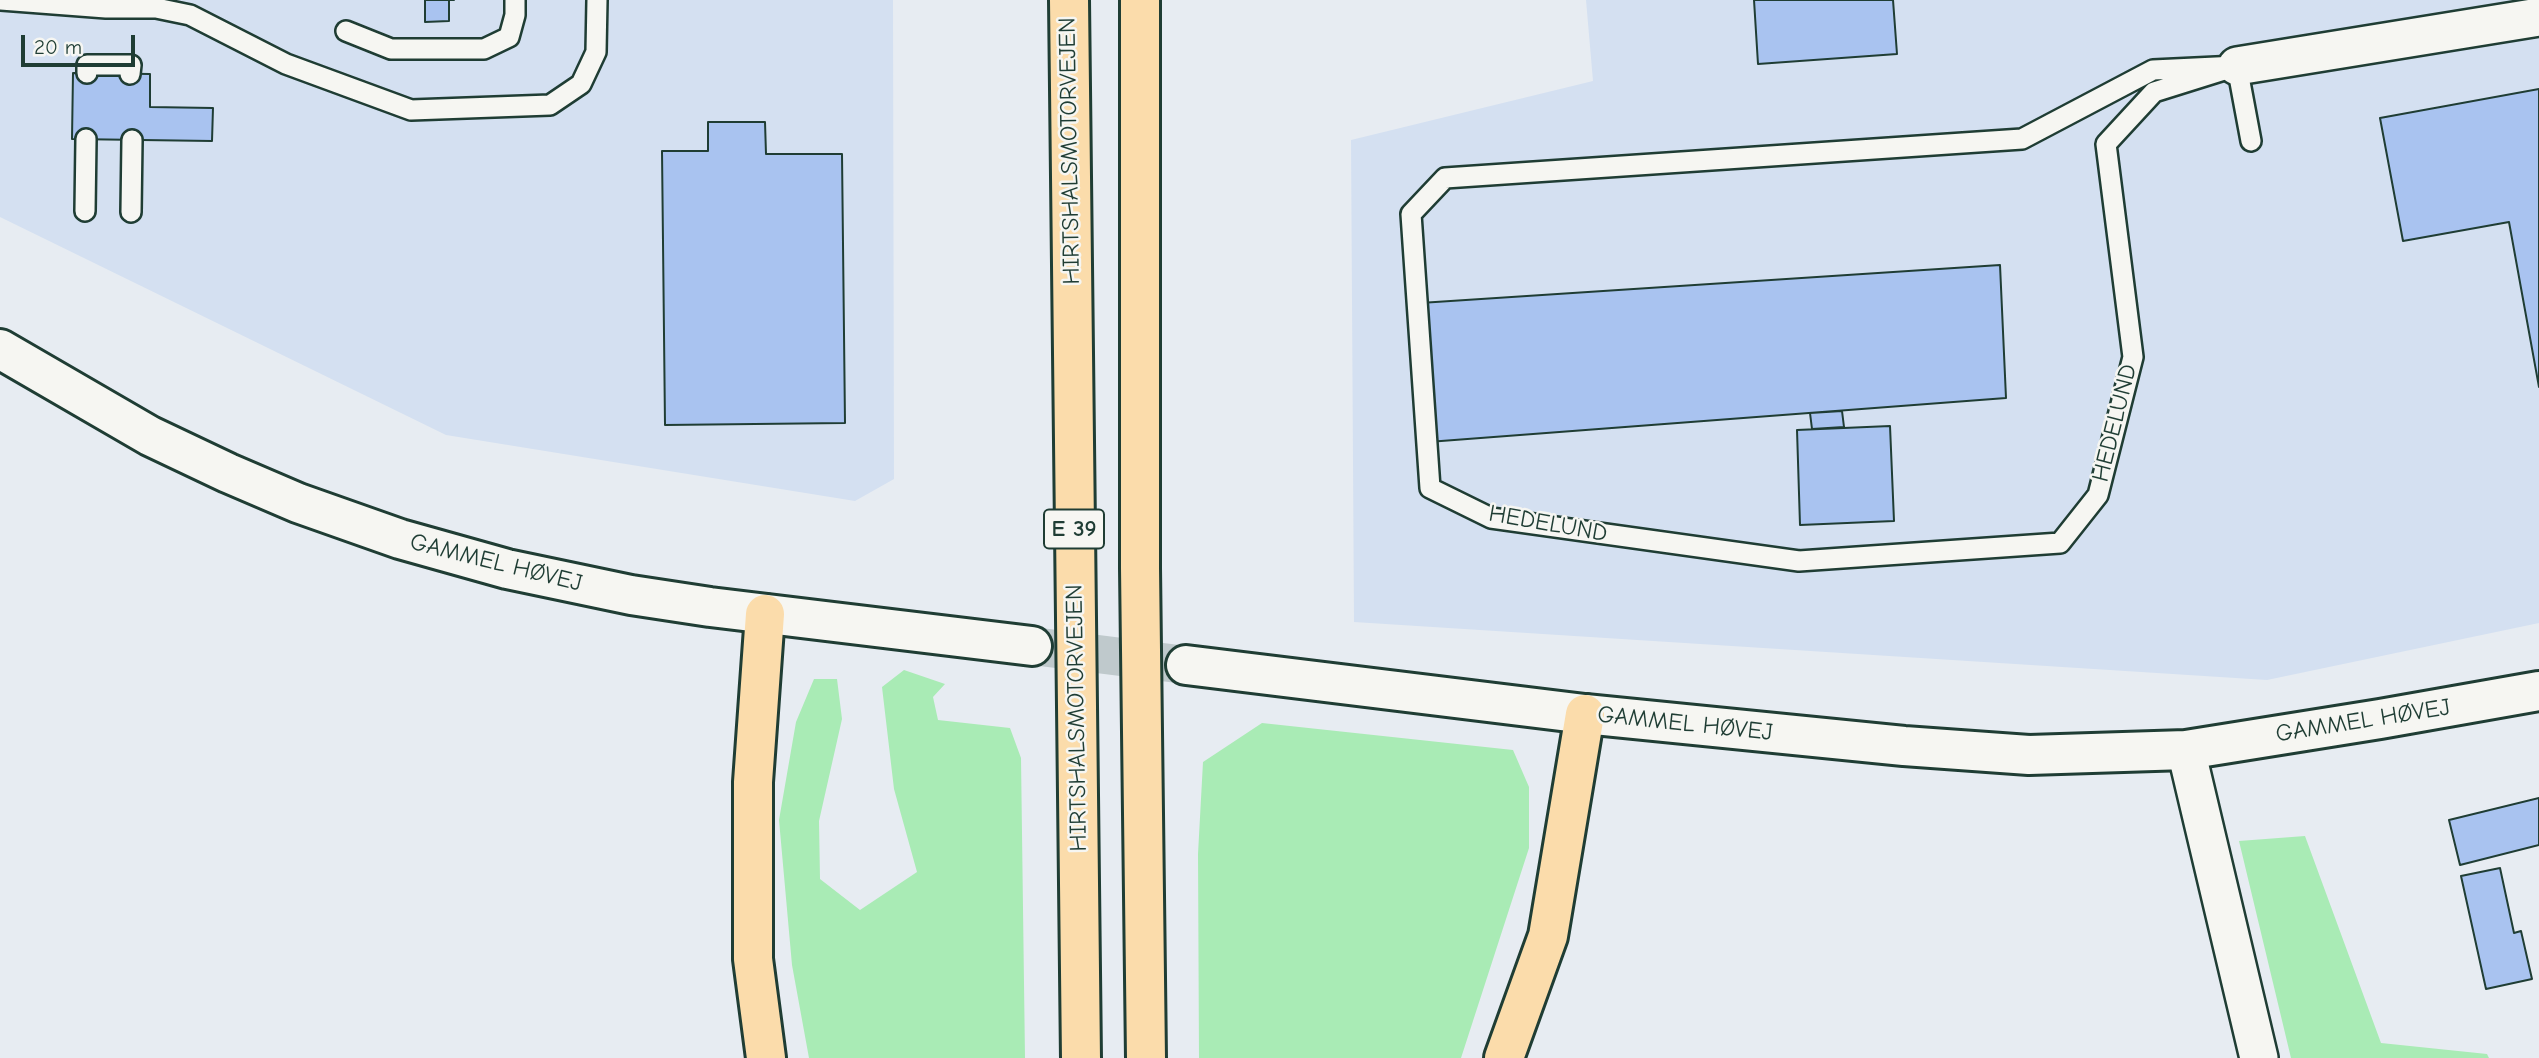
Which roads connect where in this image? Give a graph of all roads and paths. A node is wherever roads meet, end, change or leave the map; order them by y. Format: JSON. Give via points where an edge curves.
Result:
{"nodes":[{"id":1,"x":1,"y":0,"type":"edge"},
{"id":2,"x":515,"y":0,"type":"edge"},
{"id":3,"x":597,"y":0,"type":"edge"},
{"id":4,"x":1069,"y":0,"type":"edge"},
{"id":5,"x":1140,"y":0,"type":"edge"},
{"id":6,"x":2539,"y":17,"type":"edge"},
{"id":7,"x":346,"y":31,"type":"dead end"},
{"id":8,"x":2237,"y":66,"type":"junction"},
{"id":9,"x":87,"y":73,"type":"dead end"},
{"id":10,"x":130,"y":74,"type":"dead end"},
{"id":11,"x":86,"y":139,"type":"dead end"},
{"id":12,"x":132,"y":140,"type":"dead end"},
{"id":13,"x":2251,"y":141,"type":"dead end"},
{"id":14,"x":85,"y":211,"type":"dead end"},
{"id":15,"x":131,"y":212,"type":"dead end"},
{"id":16,"x":0,"y":349,"type":"edge"},
{"id":17,"x":765,"y":614,"type":"junction"},
{"id":18,"x":1032,"y":646,"type":"tunnel mouth"},
{"id":19,"x":1185,"y":665,"type":"tunnel mouth"},
{"id":20,"x":2539,"y":691,"type":"edge"},
{"id":21,"x":1585,"y":714,"type":"junction"},
{"id":22,"x":2186,"y":750,"type":"junction"},
{"id":23,"x":766,"y":1058,"type":"edge"},
{"id":24,"x":1081,"y":1058,"type":"edge"},
{"id":25,"x":1146,"y":1058,"type":"edge"},
{"id":26,"x":1504,"y":1058,"type":"edge"},
{"id":27,"x":2259,"y":1058,"type":"edge"}],
"edges":[{"from":1,"to":3,"type":"lane","via":[[156,8],[190,15],[286,64],[411,110],[551,105],[581,85],[596,52]]},
{"from":2,"to":7,"type":"lane","via":[[509,37],[484,49],[391,49]]},
{"from":4,"to":24,"type":"highway","name":"HIRTSHALSMOTORVEJEN","number":"E 39"},
{"from":5,"to":25,"type":"highway","number":"E 39"},
{"from":6,"to":8,"type":"street","name":"HEDELUND"},
{"from":8,"to":8,"type":"lane","name":"HEDELUND","via":[[2153,70],[2022,139],[1445,178],[1412,214],[1430,488],[1491,518],[1799,561],[2060,543],[2098,495],[2133,357],[2106,144],[2154,92]]},
{"from":8,"to":13,"type":"lane"},
{"from":9,"to":10,"type":"lane","via":[[87,65],[131,65]]},
{"from":11,"to":14,"type":"lane"},
{"from":12,"to":15,"type":"lane"},
{"from":16,"to":17,"type":"street","name":"GAMMEL HØVEJ","via":[[150,436],[298,503],[362,526],[568,583]]},
{"from":17,"to":18,"type":"street","name":"GAMMEL HØVEJ"},
{"from":17,"to":23,"type":"highway","via":[[753,782],[753,959]]},
{"from":19,"to":21,"type":"street","name":"GAMMEL HØVEJ"},
{"from":20,"to":22,"type":"street","name":"GAMMEL HØVEJ"},
{"from":21,"to":22,"type":"street","name":"GAMMEL HØVEJ","via":[[2029,755]]},
{"from":21,"to":26,"type":"highway","via":[[1548,936]]},
{"from":22,"to":27,"type":"street"}]}
